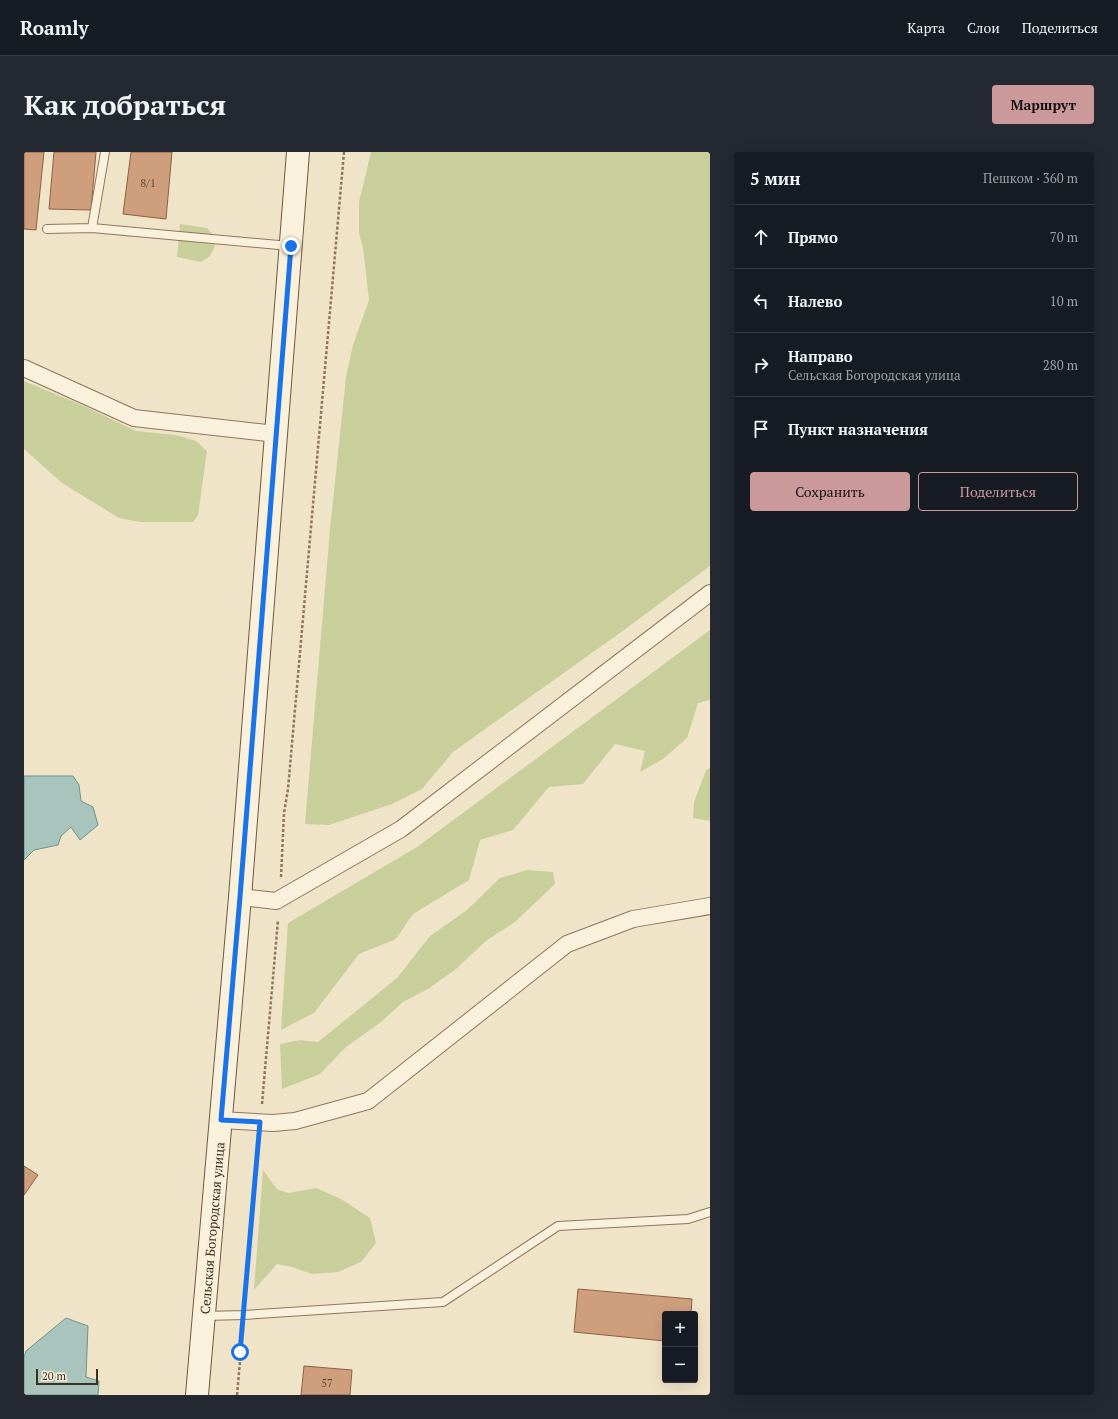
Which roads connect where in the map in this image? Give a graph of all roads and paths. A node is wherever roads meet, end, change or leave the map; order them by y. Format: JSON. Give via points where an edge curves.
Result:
{"nodes":[{"id":1,"x":105,"y":152,"type":"edge"},
{"id":2,"x":298,"y":152,"type":"edge"},
{"id":3,"x":344,"y":152,"type":"edge"},
{"id":4,"x":92,"y":228,"type":"junction"},
{"id":5,"x":48,"y":229,"type":"dead end"},
{"id":6,"x":291,"y":246,"type":"junction"},
{"id":7,"x":24,"y":368,"type":"edge"},
{"id":8,"x":276,"y":434,"type":"junction"},
{"id":9,"x":710,"y":593,"type":"edge"},
{"id":10,"x":240,"y":897,"type":"junction"},
{"id":11,"x":280,"y":899,"type":"junction"},
{"id":12,"x":710,"y":906,"type":"edge"},
{"id":13,"x":221,"y":1120,"type":"junction"},
{"id":14,"x":260,"y":1122,"type":"junction"},
{"id":15,"x":710,"y":1212,"type":"edge"},
{"id":16,"x":244,"y":1315,"type":"junction"},
{"id":17,"x":204,"y":1316,"type":"junction"},
{"id":18,"x":198,"y":1395,"type":"edge"},
{"id":19,"x":236,"y":1395,"type":"edge"}],
"edges":[{"from":1,"to":4,"type":"lane"},
{"from":2,"to":6,"type":"main road","name":"Сельская Богородская улица"},
{"from":3,"to":11,"type":"path","via":[[284,813]]},
{"from":4,"to":5,"type":"lane"},
{"from":4,"to":6,"type":"lane"},
{"from":6,"to":8,"type":"main road","name":"Сельская Богородская улица"},
{"from":7,"to":8,"type":"street","via":[[134,418]]},
{"from":8,"to":10,"type":"main road","name":"Сельская Богородская улица"},
{"from":9,"to":11,"type":"street","via":[[401,829]]},
{"from":10,"to":11,"type":"street","via":[[276,901]]},
{"from":10,"to":13,"type":"main road","name":"Сельская Богородская улица"},
{"from":11,"to":14,"type":"path"},
{"from":12,"to":14,"type":"street","via":[[633,920],[568,944],[368,1101],[295,1121]]},
{"from":13,"to":14,"type":"street"},
{"from":13,"to":17,"type":"main road","name":"Сельская Богородская улица"},
{"from":14,"to":16,"type":"path"},
{"from":15,"to":16,"type":"lane","via":[[688,1219],[558,1226],[443,1302]]},
{"from":16,"to":17,"type":"lane"},
{"from":16,"to":19,"type":"path"},
{"from":17,"to":18,"type":"main road","name":"Сельская Богородская улица"}]}
